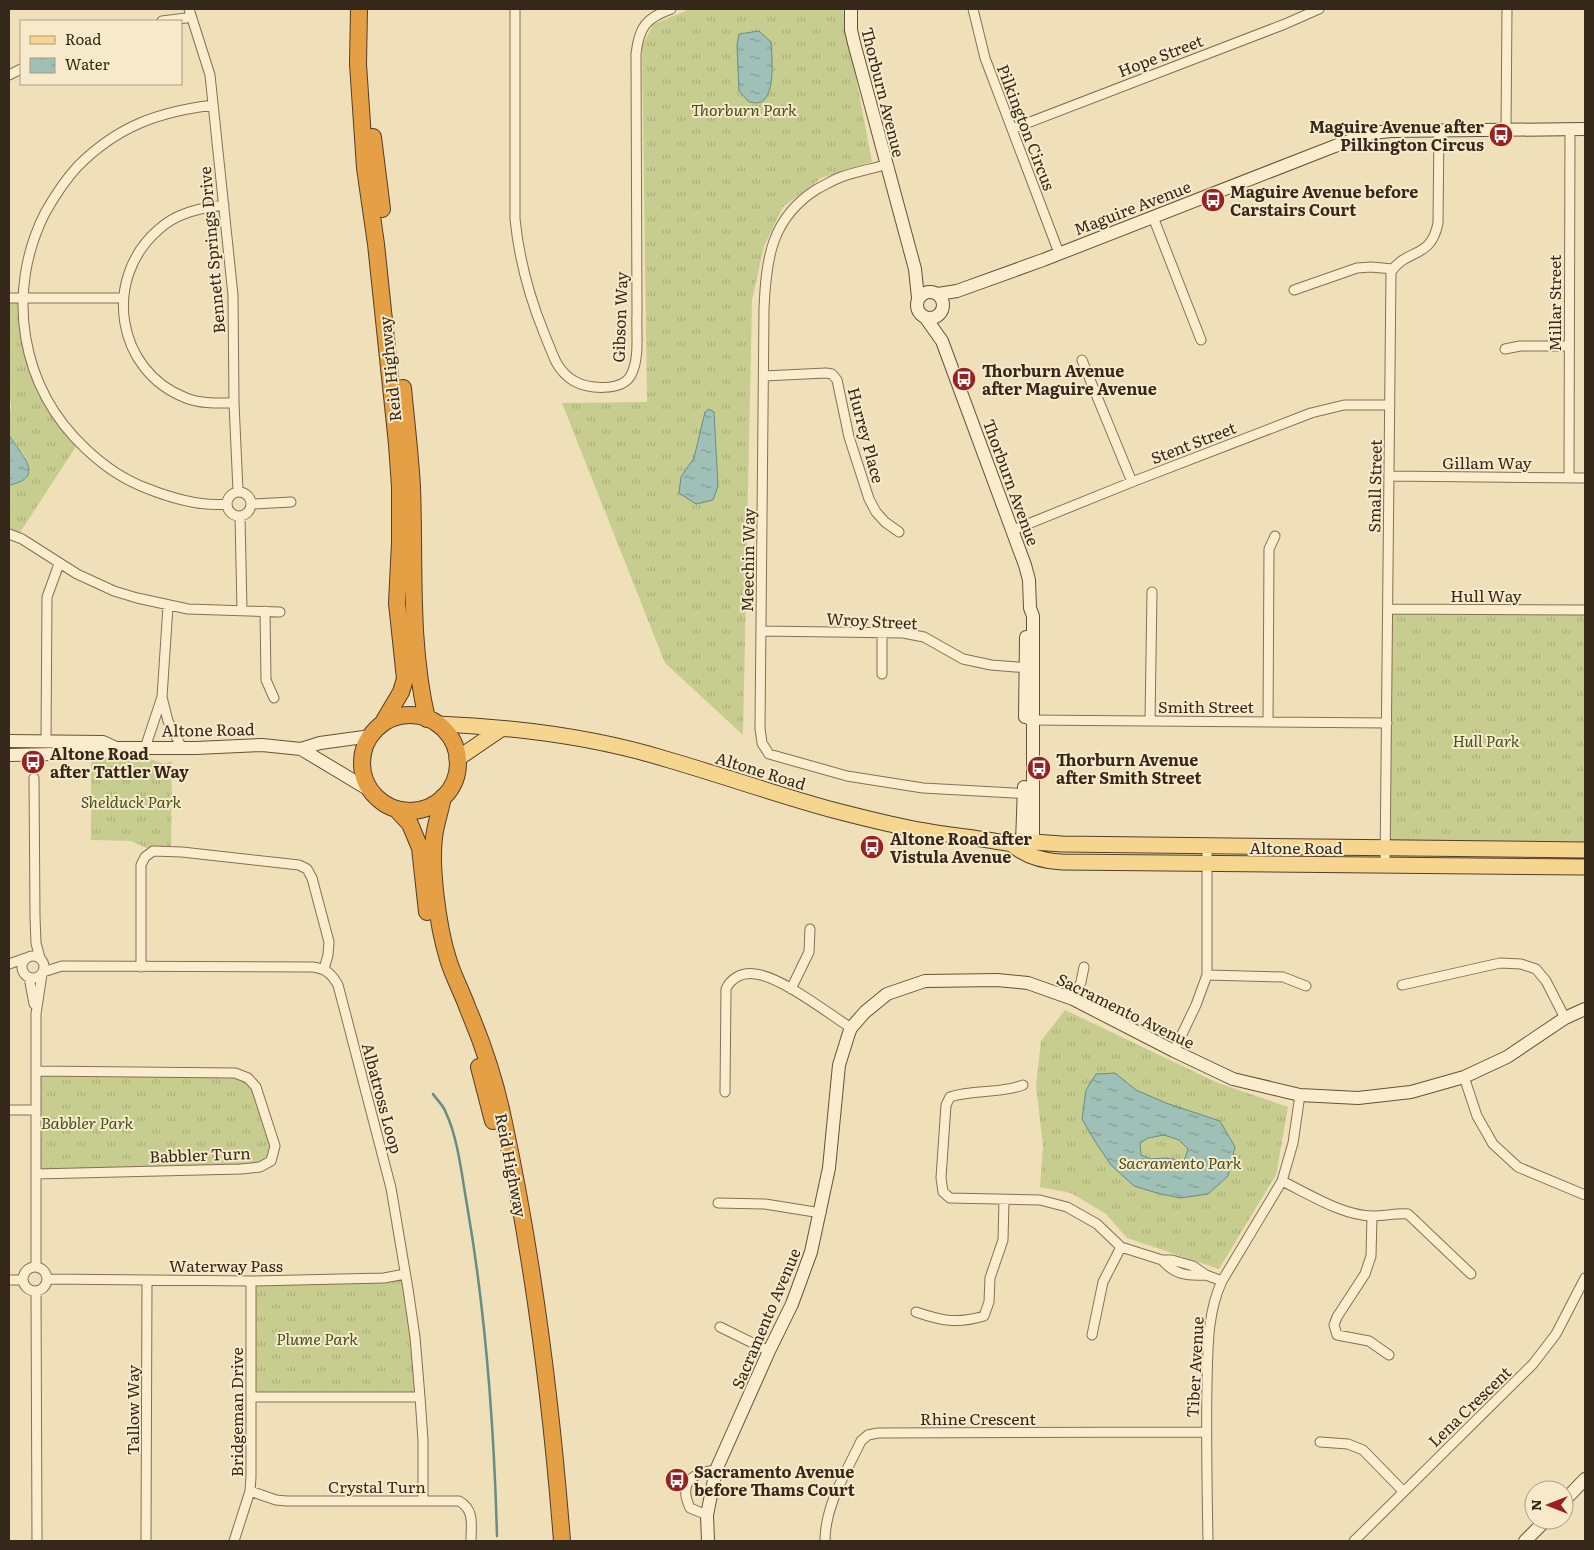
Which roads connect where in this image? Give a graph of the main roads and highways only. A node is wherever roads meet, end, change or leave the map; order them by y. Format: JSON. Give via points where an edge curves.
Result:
{"nodes":[{"id":1,"x":359,"y":9,"type":"edge"},
{"id":2,"x":370,"y":9,"type":"edge"},
{"id":3,"x":432,"y":722,"type":"junction"},
{"id":4,"x":382,"y":724,"type":"junction"},
{"id":5,"x":501,"y":729,"type":"junction"},
{"id":6,"x":457,"y":759,"type":"junction"},
{"id":7,"x":444,"y":798,"type":"junction"},
{"id":8,"x":397,"y":810,"type":"junction"},
{"id":9,"x":1022,"y":843,"type":"junction"},
{"id":10,"x":1585,"y":850,"type":"edge"},
{"id":11,"x":1585,"y":867,"type":"edge"},
{"id":12,"x":551,"y":1541,"type":"edge"},
{"id":13,"x":562,"y":1541,"type":"edge"}],
"edges":[{"from":1,"to":4,"type":"highway","name":"Reid Highway","via":[[358,64],[364,160],[376,244],[400,486],[397,603],[405,679]]},
{"from":2,"to":3,"type":"highway","name":"Reid Highway","via":[[371,117],[409,444],[415,639],[420,689]]},
{"from":3,"to":4,"type":"highway","via":[[406,716]]},
{"from":3,"to":5,"type":"main road","name":"Altone Road"},
{"from":3,"to":6,"type":"highway","via":[[449,736]]},
{"from":4,"to":8,"type":"highway","via":[[364,751],[362,768],[371,791],[382,803]]},
{"from":5,"to":6,"type":"main road"},
{"from":5,"to":9,"type":"main road","name":"Altone Road","via":[[554,734],[664,758],[822,807],[914,829]]},
{"from":6,"to":7,"type":"highway","via":[[456,776]]},
{"from":7,"to":8,"type":"highway","via":[[422,810]]},
{"from":7,"to":13,"type":"highway","name":"Reid Highway","via":[[434,832],[440,926],[448,960],[497,1090],[514,1173],[544,1356]]},
{"from":8,"to":12,"type":"highway","name":"Reid Highway","via":[[410,824],[420,848],[435,953],[478,1064],[493,1122],[518,1252],[533,1357]]},
{"from":9,"to":10,"type":"main road","name":"Altone Road"},
{"from":9,"to":11,"type":"main road","name":"Altone Road","via":[[1017,849],[1050,861]]}]}
